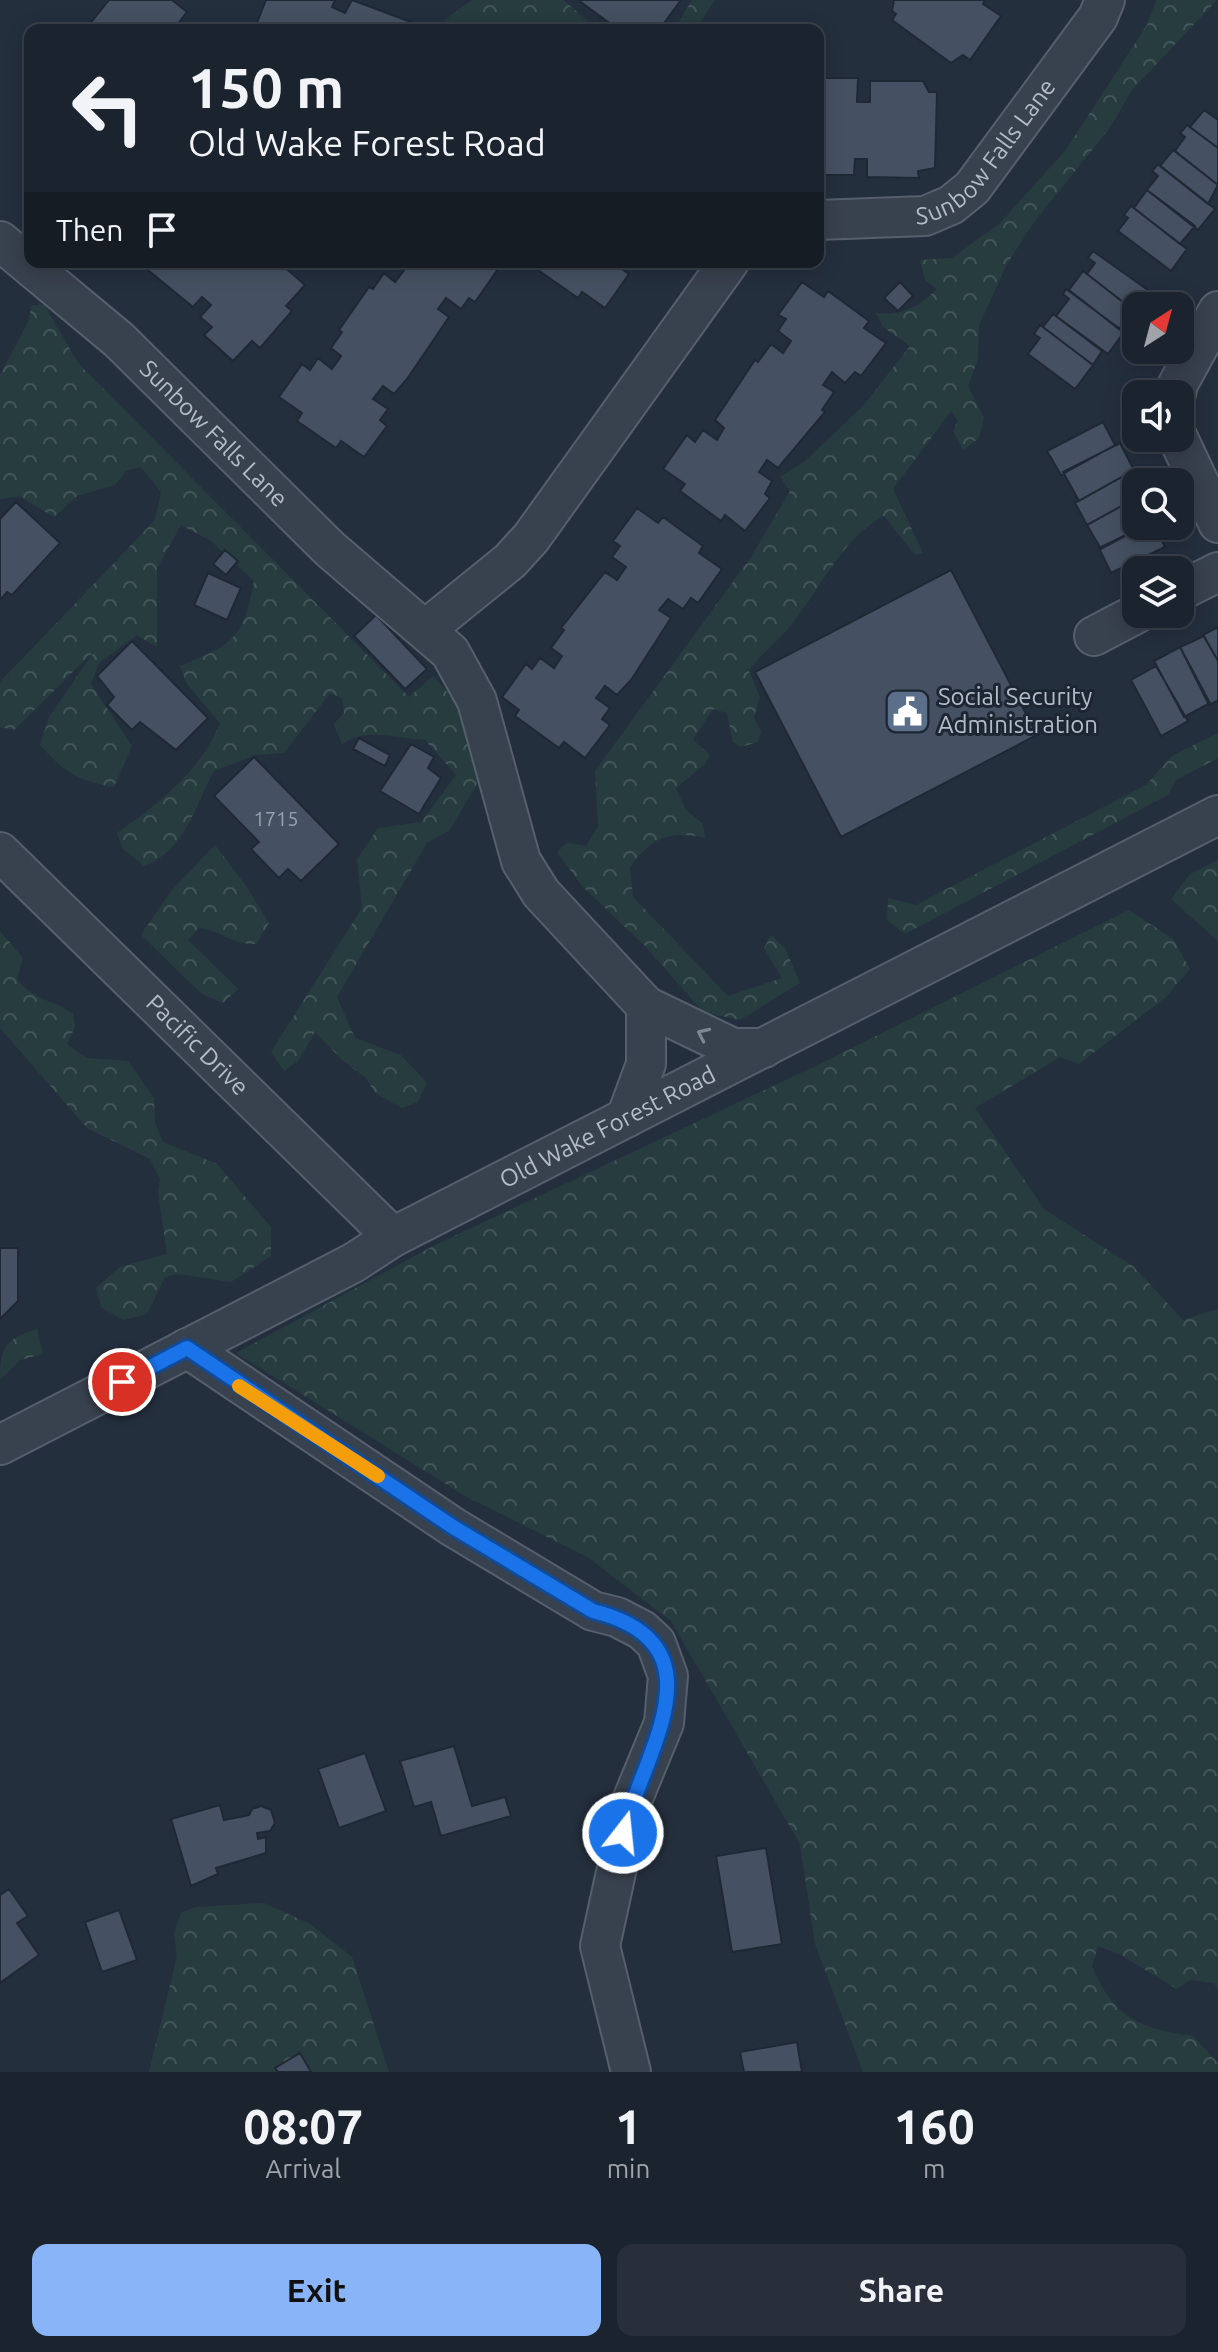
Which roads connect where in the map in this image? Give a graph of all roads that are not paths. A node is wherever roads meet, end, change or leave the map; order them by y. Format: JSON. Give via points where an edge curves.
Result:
{"nodes":[{"id":1,"x":1105,"y":0,"type":"edge"},
{"id":2,"x":824,"y":220,"type":"edge"},
{"id":3,"x":0,"y":241,"type":"edge"},
{"id":4,"x":24,"y":261,"type":"edge"},
{"id":5,"x":32,"y":268,"type":"edge"},
{"id":6,"x":725,"y":268,"type":"edge"},
{"id":7,"x":1218,"y":311,"type":"edge"},
{"id":8,"x":1180,"y":380,"type":"edge"},
{"id":9,"x":1185,"y":452,"type":"edge"},
{"id":10,"x":1218,"y":523,"type":"edge"},
{"id":11,"x":1218,"y":572,"type":"edge"},
{"id":12,"x":1194,"y":584,"type":"edge"},
{"id":13,"x":1122,"y":621,"type":"edge"},
{"id":14,"x":426,"y":629,"type":"junction"},
{"id":15,"x":1094,"y":636,"type":"dead end"},
{"id":16,"x":1218,"y":815,"type":"edge"},
{"id":17,"x":0,"y":852,"type":"edge"},
{"id":18,"x":646,"y":1006,"type":"junction"},
{"id":19,"x":764,"y":1048,"type":"junction"},
{"id":20,"x":626,"y":1118,"type":"junction"},
{"id":21,"x":393,"y":1237,"type":"junction"},
{"id":22,"x":187,"y":1348,"type":"junction"},
{"id":23,"x":0,"y":1445,"type":"edge"},
{"id":24,"x":631,"y":2072,"type":"edge"}],
"edges":[{"from":1,"to":2,"type":"street","name":"Sunbow Falls Lane","via":[[1098,17],[972,188],[951,205],[925,216]]},
{"from":3,"to":4,"type":"street","name":"Sunbow Falls Lane"},
{"from":5,"to":14,"type":"street","name":"Sunbow Falls Lane","via":[[119,340],[330,549]]},
{"from":6,"to":14,"type":"street","via":[[531,538]]},
{"from":7,"to":8,"type":"street"},
{"from":9,"to":10,"type":"street"},
{"from":11,"to":12,"type":"street"},
{"from":13,"to":15,"type":"street"},
{"from":14,"to":18,"type":"street","name":"Sunbow Falls Lane","via":[[450,652],[477,701],[521,861],[541,893]]},
{"from":16,"to":19,"type":"street","name":"Old Wake Forest Road"},
{"from":17,"to":21,"type":"street","name":"Pacific Drive"},
{"from":19,"to":18,"type":"street","name":"Sunbow Falls Lane","one_way":true,"via":[[733,1048]]},
{"from":18,"to":20,"type":"street","via":[[646,1064]]},
{"from":19,"to":20,"type":"street","name":"Old Wake Forest Road"},
{"from":20,"to":21,"type":"street","name":"Old Wake Forest Road"},
{"from":21,"to":22,"type":"street","name":"Old Wake Forest Road"},
{"from":22,"to":23,"type":"street","name":"Old Wake Forest Road"},
{"from":22,"to":24,"type":"street","via":[[453,1527],[593,1611],[642,1630],[656,1643],[668,1676],[664,1723],[631,1803],[600,1946]]}]}
